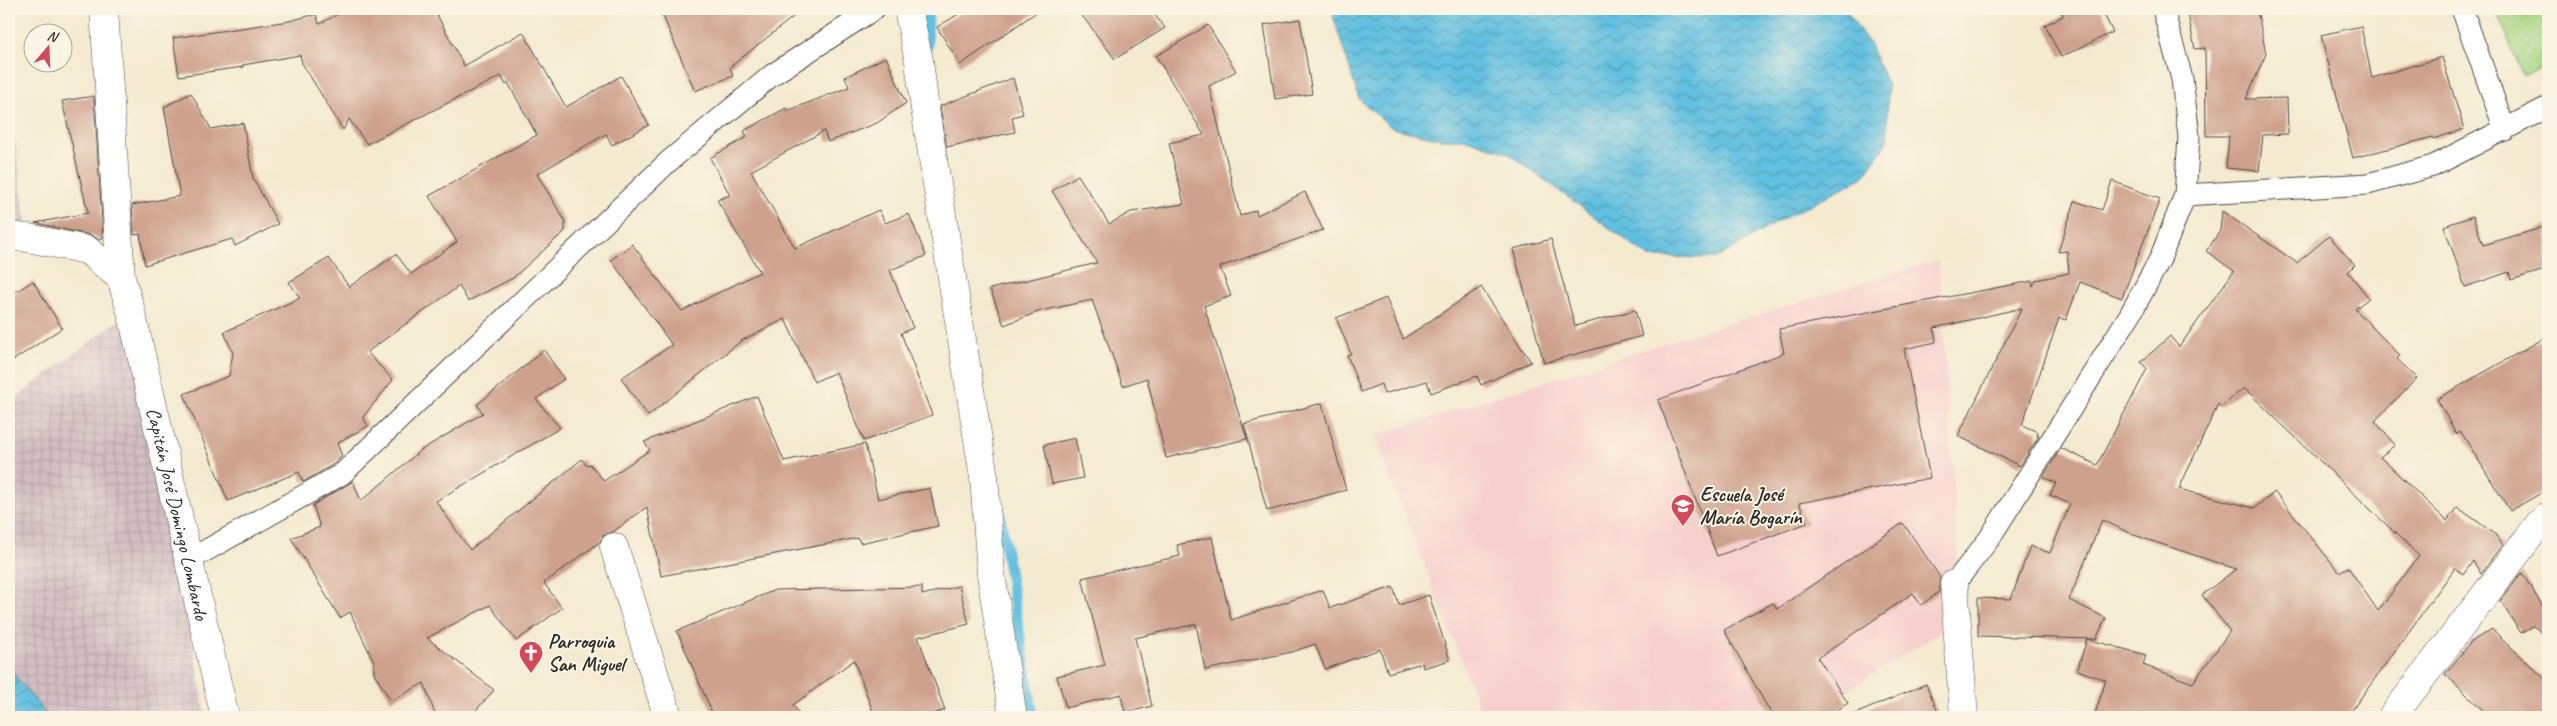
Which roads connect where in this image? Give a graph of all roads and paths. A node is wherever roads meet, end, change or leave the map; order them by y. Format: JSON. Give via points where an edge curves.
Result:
{"nodes":[{"id":1,"x":104,"y":9,"type":"edge"},
{"id":2,"x":874,"y":9,"type":"edge"},
{"id":3,"x":908,"y":9,"type":"edge"},
{"id":4,"x":2163,"y":9,"type":"edge"},
{"id":5,"x":2462,"y":9,"type":"edge"},
{"id":6,"x":2548,"y":107,"type":"edge"},
{"id":7,"x":2505,"y":130,"type":"junction"},
{"id":8,"x":2185,"y":195,"type":"junction"},
{"id":9,"x":9,"y":236,"type":"edge"},
{"id":10,"x":121,"y":278,"type":"junction"},
{"id":11,"x":2548,"y":516,"type":"edge"},
{"id":12,"x":614,"y":547,"type":"dead end"},
{"id":13,"x":190,"y":560,"type":"junction"},
{"id":14,"x":1954,"y":584,"type":"joint"},
{"id":15,"x":225,"y":717,"type":"edge"},
{"id":16,"x":668,"y":717,"type":"edge"},
{"id":17,"x":1013,"y":717,"type":"edge"},
{"id":18,"x":1964,"y":717,"type":"edge"},
{"id":19,"x":2392,"y":717,"type":"edge"}],
"edges":[{"from":1,"to":10,"type":"street","name":"Capitán José Domingo Lombardo"},
{"from":2,"to":13,"type":"lane","via":[[772,75],[668,162],[342,474]]},
{"from":3,"to":17,"type":"street","via":[[920,62],[984,477],[991,574]]},
{"from":4,"to":8,"type":"lane","via":[[2182,80],[2188,138]]},
{"from":5,"to":7,"type":"lane"},
{"from":6,"to":7,"type":"lane"},
{"from":7,"to":8,"type":"lane","via":[[2433,166],[2368,184]]},
{"from":8,"to":14,"type":"lane","via":[[2160,259],[2130,313],[1989,539]]},
{"from":9,"to":10,"type":"street","via":[[87,250]]},
{"from":10,"to":13,"type":"street","name":"Capitán José Domingo Lombardo"},
{"from":11,"to":19,"type":"street"},
{"from":12,"to":16,"type":"street"},
{"from":13,"to":15,"type":"street","name":"Capitán José Domingo Lombardo"},
{"from":14,"to":18,"type":"street"}]}
